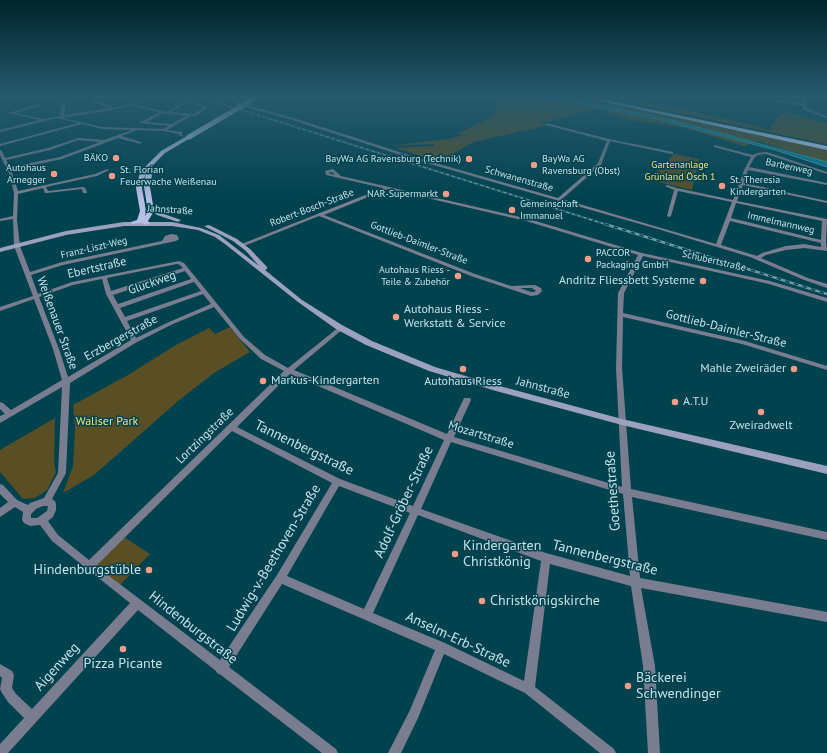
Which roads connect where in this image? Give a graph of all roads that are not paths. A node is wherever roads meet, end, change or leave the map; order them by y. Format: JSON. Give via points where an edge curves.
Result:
{"nodes":[{"id":1,"x":54,"y":131,"type":"edge"},
{"id":2,"x":132,"y":131,"type":"edge"},
{"id":3,"x":170,"y":131,"type":"edge"},
{"id":4,"x":199,"y":131,"type":"edge"},
{"id":5,"x":331,"y":131,"type":"edge"},
{"id":6,"x":575,"y":131,"type":"edge"},
{"id":7,"x":750,"y":131,"type":"edge"},
{"id":8,"x":753,"y":131,"type":"edge"},
{"id":9,"x":181,"y":135,"type":"dead end"},
{"id":10,"x":118,"y":136,"type":"junction"},
{"id":11,"x":609,"y":140,"type":"junction"},
{"id":12,"x":106,"y":141,"type":"junction"},
{"id":13,"x":140,"y":143,"type":"dead end"},
{"id":14,"x":64,"y":144,"type":"junction"},
{"id":15,"x":0,"y":145,"type":"edge"},
{"id":16,"x":715,"y":146,"type":"dead end"},
{"id":17,"x":91,"y":147,"type":"junction"},
{"id":18,"x":172,"y":147,"type":"junction"},
{"id":19,"x":827,"y":147,"type":"edge"},
{"id":20,"x":49,"y":149,"type":"junction"},
{"id":21,"x":0,"y":152,"type":"edge"},
{"id":22,"x":75,"y":152,"type":"junction"},
{"id":23,"x":672,"y":153,"type":"dead end"},
{"id":24,"x":754,"y":156,"type":"junction"},
{"id":25,"x":4,"y":159,"type":"junction"},
{"id":26,"x":0,"y":166,"type":"edge"},
{"id":27,"x":8,"y":167,"type":"junction"},
{"id":28,"x":747,"y":168,"type":"junction"},
{"id":29,"x":107,"y":170,"type":"dead end"},
{"id":30,"x":827,"y":173,"type":"edge"},
{"id":31,"x":339,"y":176,"type":"dead end"},
{"id":32,"x":742,"y":184,"type":"junction"},
{"id":33,"x":827,"y":184,"type":"edge"},
{"id":34,"x":667,"y":186,"type":"dead end"},
{"id":35,"x":44,"y":187,"type":"junction"},
{"id":36,"x":388,"y":188,"type":"junction"},
{"id":37,"x":676,"y":189,"type":"junction"},
{"id":38,"x":85,"y":192,"type":"dead end"},
{"id":39,"x":16,"y":193,"type":"junction"},
{"id":40,"x":558,"y":200,"type":"junction"},
{"id":41,"x":735,"y":201,"type":"junction"},
{"id":42,"x":827,"y":202,"type":"edge"},
{"id":43,"x":141,"y":205,"type":"junction"},
{"id":44,"x":151,"y":208,"type":"junction"},
{"id":45,"x":320,"y":215,"type":"junction"},
{"id":46,"x":669,"y":216,"type":"dead end"},
{"id":47,"x":15,"y":217,"type":"junction"},
{"id":48,"x":0,"y":220,"type":"edge"},
{"id":49,"x":124,"y":220,"type":"junction"},
{"id":50,"x":144,"y":220,"type":"junction"},
{"id":51,"x":178,"y":220,"type":"junction"},
{"id":52,"x":728,"y":220,"type":"junction"},
{"id":53,"x":826,"y":221,"type":"edge"},
{"id":54,"x":133,"y":223,"type":"joint"},
{"id":55,"x":164,"y":241,"type":"dead end"},
{"id":56,"x":823,"y":242,"type":"junction"},
{"id":57,"x":16,"y":244,"type":"junction"},
{"id":58,"x":242,"y":245,"type":"junction"},
{"id":59,"x":0,"y":246,"type":"edge"},
{"id":60,"x":718,"y":246,"type":"junction"},
{"id":61,"x":234,"y":248,"type":"junction"},
{"id":62,"x":826,"y":249,"type":"edge"},
{"id":63,"x":0,"y":250,"type":"edge"},
{"id":64,"x":641,"y":254,"type":"junction"},
{"id":65,"x":758,"y":258,"type":"junction"},
{"id":66,"x":178,"y":262,"type":"joint"},
{"id":67,"x":186,"y":269,"type":"junction"},
{"id":68,"x":28,"y":274,"type":"junction"},
{"id":69,"x":104,"y":278,"type":"junction"},
{"id":70,"x":274,"y":279,"type":"junction"},
{"id":71,"x":195,"y":280,"type":"junction"},
{"id":72,"x":827,"y":286,"type":"edge"},
{"id":73,"x":512,"y":287,"type":"dead end"},
{"id":74,"x":204,"y":292,"type":"junction"},
{"id":75,"x":109,"y":294,"type":"junction"},
{"id":76,"x":36,"y":296,"type":"junction"},
{"id":77,"x":827,"y":300,"type":"edge"},
{"id":78,"x":214,"y":305,"type":"junction"},
{"id":79,"x":116,"y":307,"type":"junction"},
{"id":80,"x":0,"y":309,"type":"edge"},
{"id":81,"x":620,"y":314,"type":"junction"},
{"id":82,"x":123,"y":320,"type":"junction"},
{"id":83,"x":341,"y":328,"type":"junction"},
{"id":84,"x":136,"y":341,"type":"junction"},
{"id":85,"x":827,"y":368,"type":"edge"},
{"id":86,"x":289,"y":371,"type":"junction"},
{"id":87,"x":66,"y":382,"type":"junction"},
{"id":88,"x":467,"y":400,"type":"dead end"},
{"id":89,"x":0,"y":405,"type":"edge"},
{"id":90,"x":10,"y":414,"type":"junction"},
{"id":91,"x":0,"y":420,"type":"edge"},
{"id":92,"x":622,"y":422,"type":"junction"},
{"id":93,"x":232,"y":428,"type":"junction"},
{"id":94,"x":448,"y":438,"type":"junction"},
{"id":95,"x":827,"y":470,"type":"edge"},
{"id":96,"x":337,"y":482,"type":"junction"},
{"id":97,"x":0,"y":488,"type":"edge"},
{"id":98,"x":627,"y":492,"type":"junction"},
{"id":99,"x":46,"y":502,"type":"junction"},
{"id":100,"x":14,"y":503,"type":"junction"},
{"id":101,"x":29,"y":510,"type":"junction"},
{"id":102,"x":415,"y":511,"type":"junction"},
{"id":103,"x":0,"y":513,"type":"edge"},
{"id":104,"x":42,"y":520,"type":"junction"},
{"id":105,"x":827,"y":536,"type":"edge"},
{"id":106,"x":546,"y":558,"type":"junction"},
{"id":107,"x":89,"y":566,"type":"junction"},
{"id":108,"x":280,"y":578,"type":"junction"},
{"id":109,"x":635,"y":582,"type":"junction"},
{"id":110,"x":136,"y":603,"type":"junction"},
{"id":111,"x":367,"y":615,"type":"junction"},
{"id":112,"x":827,"y":617,"type":"edge"},
{"id":113,"x":440,"y":647,"type":"junction"},
{"id":114,"x":221,"y":669,"type":"junction"},
{"id":115,"x":0,"y":670,"type":"edge"},
{"id":116,"x":3,"y":689,"type":"edge"},
{"id":117,"x":529,"y":689,"type":"junction"},
{"id":118,"x":32,"y":717,"type":"junction"},
{"id":119,"x":0,"y":753,"type":"edge"},
{"id":120,"x":332,"y":753,"type":"edge"},
{"id":121,"x":394,"y":753,"type":"edge"},
{"id":122,"x":610,"y":753,"type":"edge"},
{"id":123,"x":654,"y":753,"type":"edge"}],
"edges":[{"from":1,"to":15,"type":"street"},
{"from":2,"to":10,"type":"street"},
{"from":3,"to":9,"type":"street"},
{"from":4,"to":18,"type":"main road","bridge":true},
{"from":5,"to":40,"type":"street","name":"Schwanenstraße"},
{"from":6,"to":11,"type":"street"},
{"from":7,"to":19,"type":"highway"},
{"from":8,"to":19,"type":"highway"},
{"from":10,"to":12,"type":"street"},
{"from":10,"to":13,"type":"street"},
{"from":11,"to":23,"type":"street"},
{"from":11,"to":40,"type":"street","via":[[600,164]]},
{"from":12,"to":14,"type":"street","via":[[78,139]]},
{"from":12,"to":17,"type":"street"},
{"from":14,"to":17,"type":"street"},
{"from":14,"to":20,"type":"street"},
{"from":16,"to":24,"type":"street"},
{"from":17,"to":22,"type":"street"},
{"from":18,"to":43,"type":"main road","via":[[155,159],[143,172],[139,188]]},
{"from":18,"to":44,"type":"main road","via":[[152,166],[148,177]]},
{"from":20,"to":22,"type":"street"},
{"from":20,"to":25,"type":"street"},
{"from":21,"to":25,"type":"street","name":"Weißenauer Straße"},
{"from":22,"to":27,"type":"street","via":[[61,158]]},
{"from":24,"to":28,"type":"street"},
{"from":24,"to":30,"type":"street","via":[[762,152]]},
{"from":25,"to":27,"type":"street","name":"Weißenauer Straße"},
{"from":26,"to":27,"type":"street"},
{"from":27,"to":39,"type":"street","name":"Weißenauer Straße"},
{"from":28,"to":32,"type":"street"},
{"from":28,"to":33,"type":"street","name":"Barbenweg"},
{"from":29,"to":35,"type":"street"},
{"from":31,"to":36,"type":"street","name":"Schubertstraße"},
{"from":32,"to":41,"type":"street"},
{"from":32,"to":42,"type":"street"},
{"from":34,"to":37,"type":"street"},
{"from":35,"to":38,"type":"street","via":[[47,192],[83,188]]},
{"from":35,"to":39,"type":"street"},
{"from":36,"to":45,"type":"street","name":"Robert-Bosch-Straße"},
{"from":36,"to":64,"type":"street","name":"Schubertstraße","via":[[527,220]]},
{"from":37,"to":41,"type":"street"},
{"from":37,"to":46,"type":"street"},
{"from":39,"to":47,"type":"street","name":"Weißenauer Straße"},
{"from":40,"to":60,"type":"street","name":"Schwanenstraße"},
{"from":41,"to":52,"type":"street"},
{"from":41,"to":53,"type":"street"},
{"from":43,"to":49,"type":"main road","via":[[134,216]]},
{"from":43,"to":50,"type":"main road"},
{"from":44,"to":50,"type":"main road","via":[[150,215]]},
{"from":44,"to":51,"type":"main road","via":[[159,214]]},
{"from":45,"to":58,"type":"street","name":"Robert-Bosch-Straße"},
{"from":45,"to":73,"type":"street","name":"Gottlieb-Daimler-Straße","via":[[442,264]]},
{"from":47,"to":48,"type":"street"},
{"from":47,"to":57,"type":"street","name":"Weißenauer Straße"},
{"from":49,"to":50,"type":"main road","name":"Jahnstraße"},
{"from":49,"to":57,"type":"main road","name":"Jahnstraße","via":[[82,226]]},
{"from":50,"to":51,"type":"main road","name":"Jahnstraße"},
{"from":50,"to":54,"type":"main road"},
{"from":50,"to":61,"type":"main road","name":"Jahnstraße","via":[[199,229],[217,236]]},
{"from":51,"to":58,"type":"main road","name":"Jahnstraße","via":[[212,228]]},
{"from":52,"to":56,"type":"street","name":"Immelmannweg"},
{"from":52,"to":60,"type":"street"},
{"from":53,"to":56,"type":"street"},
{"from":54,"to":57,"type":"main road","name":"Jahnstraße","via":[[84,229]]},
{"from":55,"to":68,"type":"street","name":"Franz-Liszt-Weg"},
{"from":56,"to":62,"type":"street","name":"Immelmannweg"},
{"from":57,"to":59,"type":"main road","name":"Jahnstraße"},
{"from":57,"to":63,"type":"main road","name":"Jahnstraße"},
{"from":57,"to":68,"type":"street","name":"Weißenauer Straße"},
{"from":58,"to":61,"type":"main road"},
{"from":58,"to":70,"type":"main road","name":"Jahnstraße"},
{"from":60,"to":65,"type":"street","name":"Schwanenstraße"},
{"from":61,"to":70,"type":"main road","name":"Jahnstraße"},
{"from":62,"to":65,"type":"street","via":[[804,246],[786,248]]},
{"from":64,"to":77,"type":"street","name":"Schubertstraße","via":[[770,282]]},
{"from":64,"to":81,"type":"street","name":"Goethestraße","via":[[621,293]]},
{"from":65,"to":72,"type":"street","name":"Schwanenstraße"},
{"from":66,"to":67,"type":"street","name":"Mozartstraße"},
{"from":66,"to":69,"type":"street","name":"Ebertstraße"},
{"from":67,"to":71,"type":"street","name":"Mozartstraße"},
{"from":67,"to":75,"type":"street"},
{"from":68,"to":76,"type":"street","name":"Weißenauer Straße"},
{"from":69,"to":75,"type":"street"},
{"from":69,"to":76,"type":"street","name":"Ebertstraße","via":[[72,284]]},
{"from":70,"to":83,"type":"main road","name":"Jahnstraße"},
{"from":71,"to":74,"type":"street","name":"Mozartstraße"},
{"from":71,"to":79,"type":"street","name":"Gluckweg"},
{"from":74,"to":78,"type":"street","name":"Mozartstraße"},
{"from":74,"to":82,"type":"street"},
{"from":75,"to":79,"type":"street"},
{"from":76,"to":80,"type":"street","name":"Ebertstraße"},
{"from":76,"to":87,"type":"street","name":"Weißenauer Straße"},
{"from":78,"to":84,"type":"street","name":"Erzbergerstraße"},
{"from":78,"to":86,"type":"street","name":"Mozartstraße","via":[[258,353]]},
{"from":79,"to":82,"type":"street"},
{"from":81,"to":85,"type":"street","name":"Gottlieb-Daimler-Straße","via":[[744,342]]},
{"from":81,"to":92,"type":"street","name":"Goethestraße"},
{"from":82,"to":84,"type":"street"},
{"from":83,"to":86,"type":"street","name":"Lortzingstraße"},
{"from":83,"to":92,"type":"main road","name":"Jahnstraße","via":[[369,343],[432,369]]},
{"from":84,"to":87,"type":"street","name":"Erzbergerstraße"},
{"from":86,"to":93,"type":"street","name":"Lortzingstraße"},
{"from":86,"to":94,"type":"street","name":"Mozartstraße"},
{"from":87,"to":90,"type":"street","name":"Erzbergerstraße"},
{"from":87,"to":99,"type":"street","name":"Weißenauer Straße","via":[[62,473]]},
{"from":88,"to":94,"type":"street","name":"Adolf-Gröber-Straße"},
{"from":89,"to":90,"type":"street"},
{"from":90,"to":91,"type":"street","name":"Erzbergerstraße"},
{"from":92,"to":95,"type":"main road","name":"Jahnstraße"},
{"from":92,"to":98,"type":"street","name":"Goethestraße"},
{"from":93,"to":96,"type":"street","name":"Tannenbergstraße"},
{"from":93,"to":107,"type":"street","name":"Lortzingstraße"},
{"from":94,"to":98,"type":"street","name":"Mozartstraße"},
{"from":94,"to":102,"type":"street","name":"Adolf-Gröber-Straße"},
{"from":96,"to":102,"type":"street","name":"Tannenbergstraße"},
{"from":96,"to":108,"type":"street","name":"Ludwig-v.-Beethoven-Straße"},
{"from":97,"to":100,"type":"street"},
{"from":98,"to":105,"type":"street","name":"Mozartstraße"},
{"from":98,"to":109,"type":"street","name":"Goethestraße"},
{"from":99,"to":101,"type":"street","via":[[37,504]]},
{"from":99,"to":104,"type":"street","via":[[52,504],[52,510]]},
{"from":100,"to":101,"type":"street"},
{"from":100,"to":103,"type":"street"},
{"from":101,"to":104,"type":"street","via":[[27,520]]},
{"from":102,"to":106,"type":"street","name":"Tannenbergstraße"},
{"from":102,"to":111,"type":"street","name":"Adolf-Gröber-Straße"},
{"from":104,"to":107,"type":"street","name":"Hindenburgstraße","via":[[55,538]]},
{"from":106,"to":109,"type":"street","name":"Tannenbergstraße"},
{"from":106,"to":117,"type":"street"},
{"from":107,"to":110,"type":"street","name":"Hindenburgstraße"},
{"from":108,"to":111,"type":"street","name":"Anselm-Erb-Straße"},
{"from":108,"to":114,"type":"street","name":"Ludwig-v.-Beethoven-Straße"},
{"from":109,"to":112,"type":"street","name":"Tannenbergstraße"},
{"from":109,"to":123,"type":"street","name":"Goethestraße","via":[[649,666]]},
{"from":110,"to":114,"type":"street","name":"Hindenburgstraße"},
{"from":110,"to":118,"type":"street","name":"Aigenweg"},
{"from":111,"to":113,"type":"street","name":"Anselm-Erb-Straße"},
{"from":113,"to":117,"type":"street","name":"Anselm-Erb-Straße"},
{"from":113,"to":121,"type":"street","via":[[414,714]]},
{"from":114,"to":120,"type":"street","name":"Hindenburgstraße"},
{"from":115,"to":116,"type":"street","via":[[8,675]]},
{"from":116,"to":118,"type":"street"},
{"from":117,"to":122,"type":"street","name":"Anselm-Erb-Straße"},
{"from":118,"to":119,"type":"street","name":"Aigenweg"}]}
